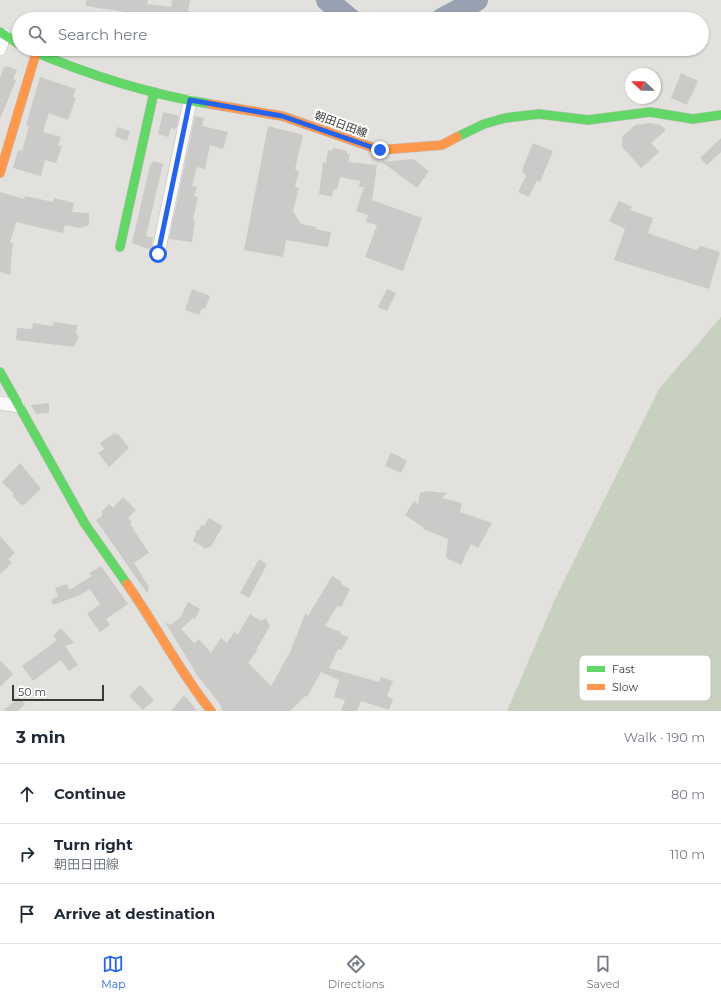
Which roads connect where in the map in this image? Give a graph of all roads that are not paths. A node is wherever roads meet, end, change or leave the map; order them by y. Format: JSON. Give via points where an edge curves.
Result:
{"nodes":[{"id":1,"x":2,"y":33,"type":"edge"},
{"id":2,"x":12,"y":39,"type":"edge"},
{"id":3,"x":0,"y":49,"type":"edge"},
{"id":4,"x":35,"y":56,"type":"edge"},
{"id":5,"x":43,"y":56,"type":"edge"},
{"id":6,"x":154,"y":92,"type":"junction"},
{"id":7,"x":190,"y":100,"type":"junction"},
{"id":8,"x":721,"y":115,"type":"edge"},
{"id":9,"x":0,"y":173,"type":"edge"},
{"id":10,"x":120,"y":247,"type":"dead end"},
{"id":11,"x":158,"y":254,"type":"dead end"},
{"id":12,"x":0,"y":372,"type":"edge"},
{"id":13,"x":0,"y":403,"type":"edge"},
{"id":14,"x":18,"y":406,"type":"junction"},
{"id":15,"x":211,"y":711,"type":"edge"}],
"edges":[{"from":1,"to":2,"type":"main road"},
{"from":1,"to":3,"type":"street"},
{"from":4,"to":9,"type":"main road"},
{"from":5,"to":6,"type":"main road","name":"朝田日田線","via":[[72,68]]},
{"from":6,"to":7,"type":"main road","name":"朝田日田線"},
{"from":6,"to":10,"type":"main road"},
{"from":7,"to":8,"type":"main road","name":"朝田日田線","via":[[282,116],[380,150],[442,145],[484,124],[539,114],[588,120],[650,112],[693,119]]},
{"from":7,"to":11,"type":"street"},
{"from":12,"to":14,"type":"main road"},
{"from":13,"to":14,"type":"street"},
{"from":14,"to":15,"type":"main road","via":[[85,524]]}]}
